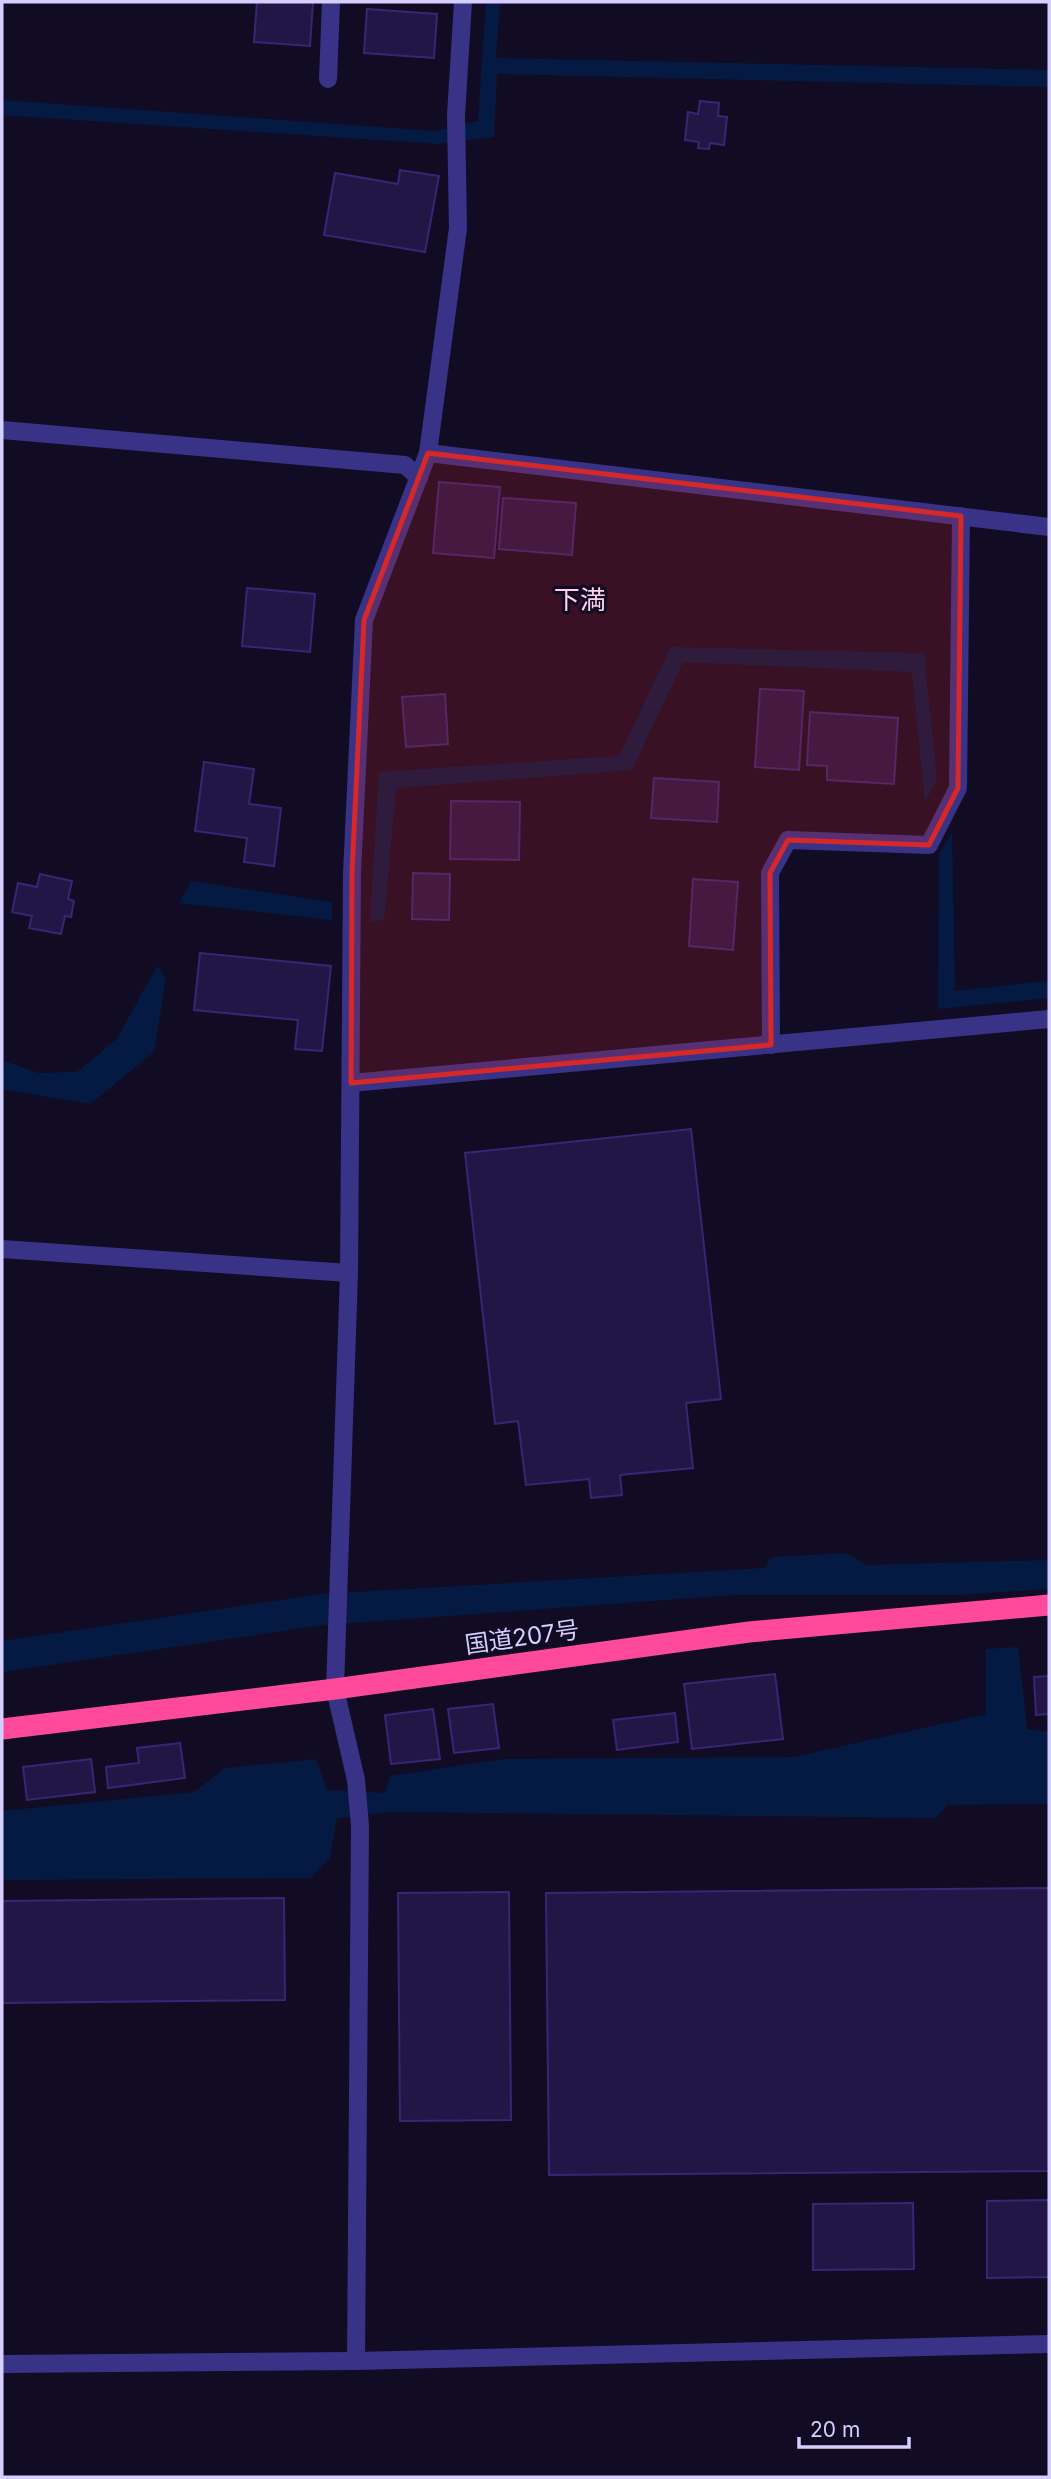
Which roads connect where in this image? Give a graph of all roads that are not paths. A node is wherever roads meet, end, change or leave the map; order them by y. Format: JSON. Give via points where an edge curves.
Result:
{"nodes":[{"id":1,"x":331,"y":2,"type":"edge"},
{"id":2,"x":463,"y":2,"type":"edge"},
{"id":3,"x":328,"y":79,"type":"dead end"},
{"id":4,"x":2,"y":430,"type":"edge"},
{"id":5,"x":428,"y":453,"type":"junction"},
{"id":6,"x":419,"y":478,"type":"junction"},
{"id":7,"x":961,"y":516,"type":"junction"},
{"id":8,"x":1049,"y":527,"type":"edge"},
{"id":9,"x":1049,"y":1019,"type":"edge"},
{"id":10,"x":771,"y":1045,"type":"junction"},
{"id":11,"x":351,"y":1083,"type":"junction"},
{"id":12,"x":2,"y":1249,"type":"edge"},
{"id":13,"x":349,"y":1273,"type":"junction"},
{"id":14,"x":1049,"y":1605,"type":"edge"},
{"id":15,"x":335,"y":1689,"type":"junction"},
{"id":16,"x":2,"y":1729,"type":"edge"},
{"id":17,"x":1049,"y":2344,"type":"edge"},
{"id":18,"x":356,"y":2361,"type":"junction"},
{"id":19,"x":2,"y":2364,"type":"edge"}],
"edges":[{"from":1,"to":3,"type":"street"},
{"from":2,"to":5,"type":"street","via":[[456,115],[458,228]]},
{"from":4,"to":6,"type":"street","via":[[405,465]]},
{"from":5,"to":6,"type":"street"},
{"from":5,"to":7,"type":"street"},
{"from":6,"to":11,"type":"street","via":[[364,620],[352,873]]},
{"from":7,"to":8,"type":"street"},
{"from":7,"to":10,"type":"street","via":[[958,788],[929,845],[788,840],[769,873]]},
{"from":9,"to":10,"type":"street"},
{"from":10,"to":11,"type":"street"},
{"from":11,"to":13,"type":"street"},
{"from":12,"to":13,"type":"street"},
{"from":13,"to":15,"type":"street"},
{"from":14,"to":15,"type":"highway","name":"国道207号","via":[[749,1632]]},
{"from":15,"to":16,"type":"highway","name":"国道207号"},
{"from":15,"to":18,"type":"street","via":[[356,1780],[360,1826]]},
{"from":17,"to":18,"type":"street"},
{"from":18,"to":19,"type":"street"}]}
